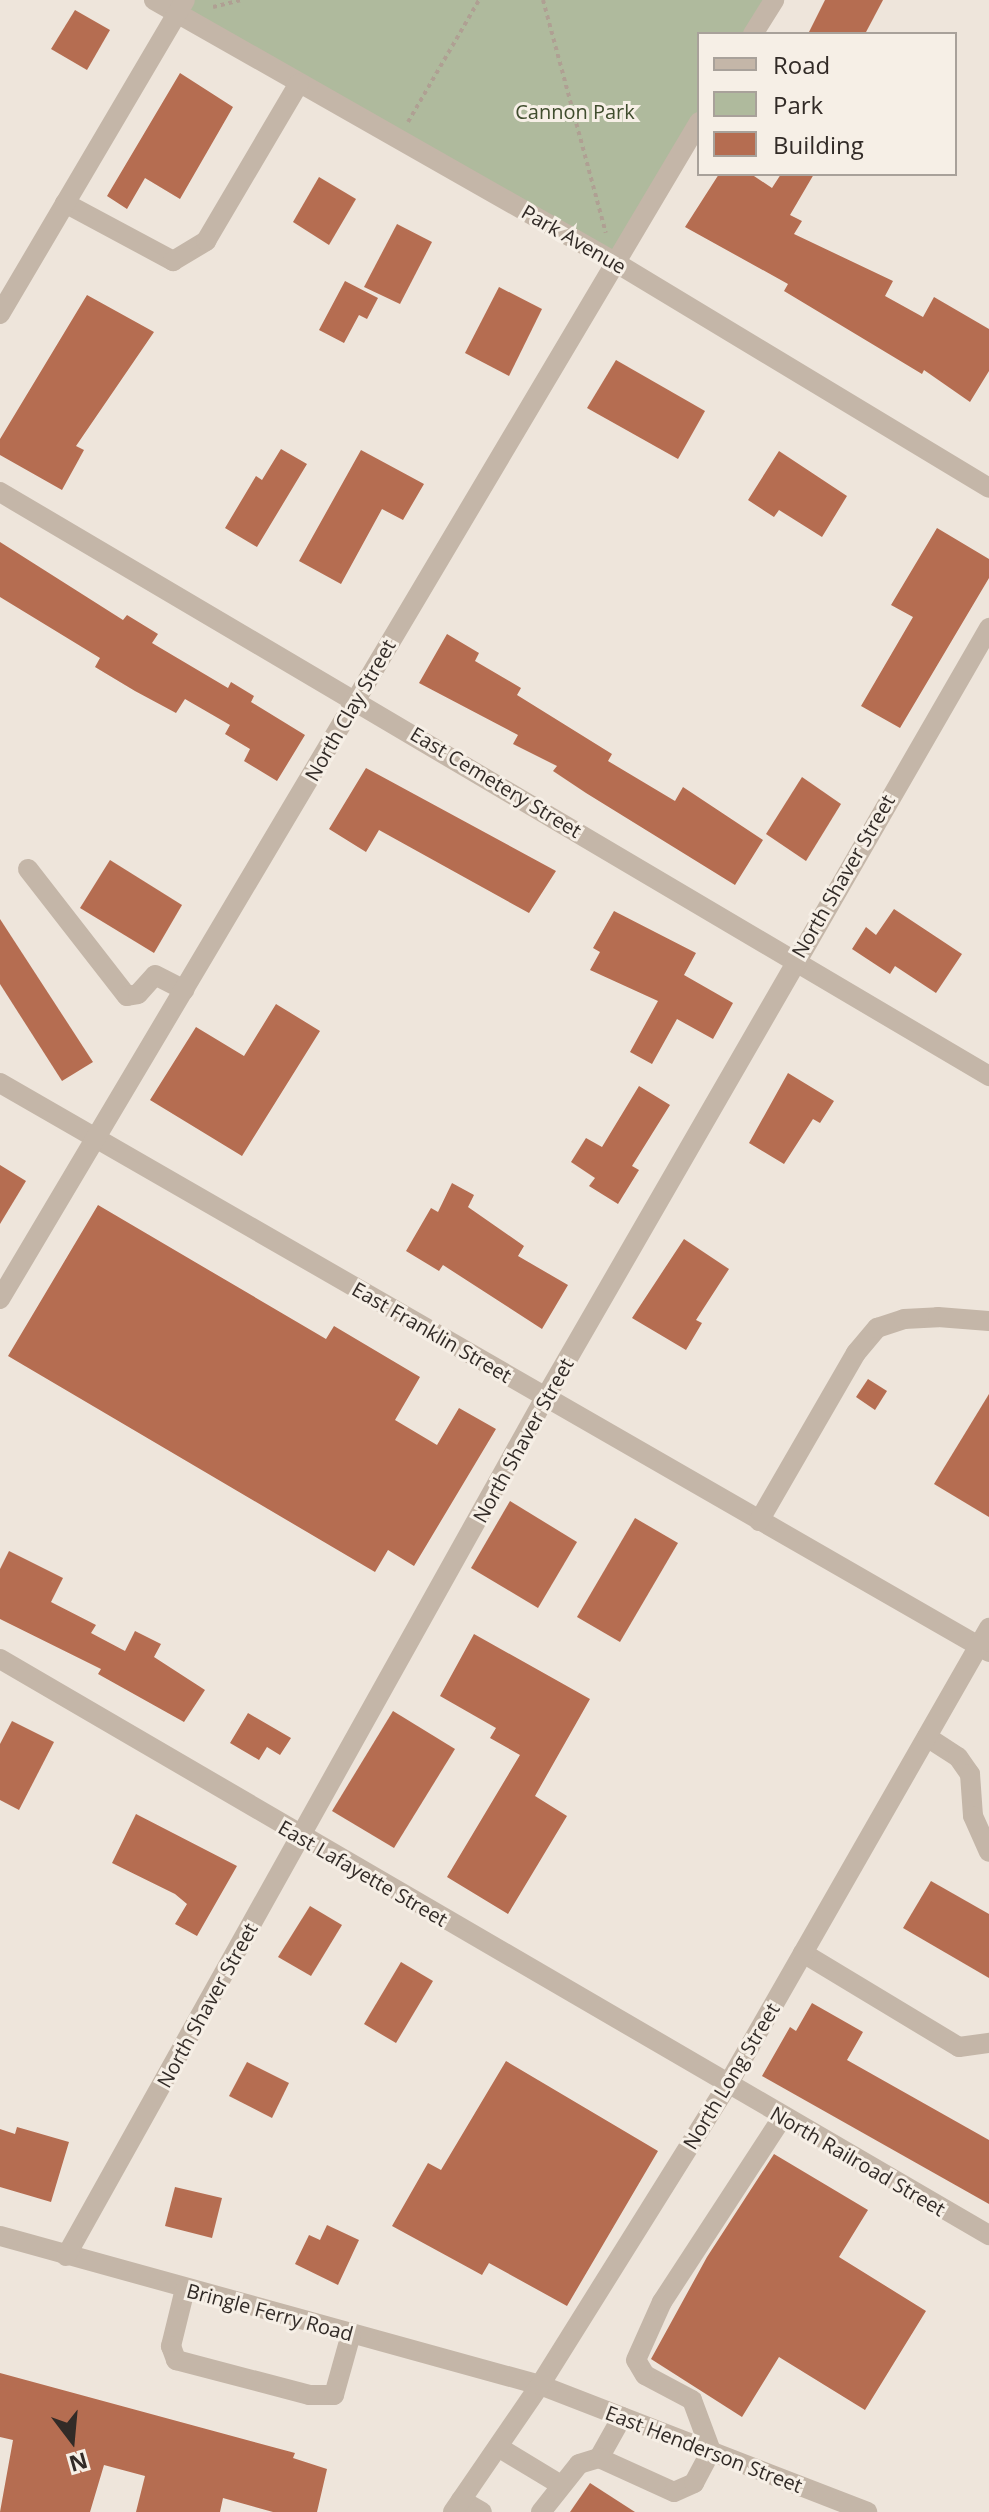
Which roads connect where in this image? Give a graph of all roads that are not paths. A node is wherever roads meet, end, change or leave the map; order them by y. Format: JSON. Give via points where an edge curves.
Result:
{"nodes":[{"id":1,"x":154,"y":0,"type":"edge"},
{"id":2,"x":774,"y":0,"type":"edge"},
{"id":3,"x":181,"y":7,"type":"edge"},
{"id":4,"x":754,"y":32,"type":"edge"},
{"id":5,"x":299,"y":83,"type":"junction"},
{"id":6,"x":697,"y":125,"type":"edge"},
{"id":7,"x":65,"y":203,"type":"junction"},
{"id":8,"x":611,"y":252,"type":"junction"},
{"id":9,"x":0,"y":314,"type":"edge"},
{"id":10,"x":989,"y":488,"type":"edge"},
{"id":11,"x":0,"y":492,"type":"edge"},
{"id":12,"x":989,"y":628,"type":"edge"},
{"id":13,"x":357,"y":699,"type":"junction"},
{"id":14,"x":28,"y":869,"type":"dead end"},
{"id":15,"x":794,"y":961,"type":"junction"},
{"id":16,"x":184,"y":990,"type":"junction"},
{"id":17,"x":989,"y":1076,"type":"edge"},
{"id":18,"x":0,"y":1083,"type":"edge"},
{"id":19,"x":96,"y":1138,"type":"junction"},
{"id":20,"x":0,"y":1299,"type":"edge"},
{"id":21,"x":989,"y":1321,"type":"edge"},
{"id":22,"x":545,"y":1398,"type":"junction"},
{"id":23,"x":759,"y":1521,"type":"junction"},
{"id":24,"x":986,"y":1642,"type":"edge"},
{"id":25,"x":0,"y":1659,"type":"edge"},
{"id":26,"x":927,"y":1737,"type":"junction"},
{"id":27,"x":301,"y":1836,"type":"junction"},
{"id":28,"x":989,"y":1852,"type":"edge"},
{"id":29,"x":803,"y":1953,"type":"junction"},
{"id":30,"x":989,"y":2043,"type":"edge"},
{"id":31,"x":727,"y":2086,"type":"junction"},
{"id":32,"x":782,"y":2118,"type":"junction"},
{"id":33,"x":989,"y":2235,"type":"edge"},
{"id":34,"x":0,"y":2236,"type":"edge"},
{"id":35,"x":66,"y":2256,"type":"junction"},
{"id":36,"x":185,"y":2289,"type":"junction"},
{"id":37,"x":351,"y":2334,"type":"junction"},
{"id":38,"x":540,"y":2385,"type":"junction"},
{"id":39,"x":622,"y":2417,"type":"junction"},
{"id":40,"x":498,"y":2447,"type":"junction"},
{"id":41,"x":711,"y":2451,"type":"junction"},
{"id":42,"x":599,"y":2458,"type":"junction"},
{"id":43,"x":561,"y":2485,"type":"junction"},
{"id":44,"x":457,"y":2506,"type":"edge"},
{"id":45,"x":482,"y":2512,"type":"edge"},
{"id":46,"x":541,"y":2512,"type":"edge"},
{"id":47,"x":867,"y":2512,"type":"edge"}],
"edges":[{"from":1,"to":3,"type":"street","name":"Park Avenue"},
{"from":2,"to":4,"type":"street"},
{"from":3,"to":5,"type":"street","name":"Park Avenue"},
{"from":3,"to":7,"type":"street"},
{"from":5,"to":7,"type":"street","via":[[206,241],[173,261]]},
{"from":5,"to":8,"type":"street","name":"Park Avenue"},
{"from":6,"to":8,"type":"street","name":"North Clay Street"},
{"from":7,"to":9,"type":"street"},
{"from":8,"to":10,"type":"street","name":"Park Avenue"},
{"from":8,"to":13,"type":"street","name":"North Clay Street"},
{"from":11,"to":13,"type":"street","name":"East Cemetery Street"},
{"from":12,"to":15,"type":"street","name":"North Shaver Street"},
{"from":13,"to":15,"type":"street","name":"East Cemetery Street"},
{"from":13,"to":16,"type":"street","name":"North Clay Street"},
{"from":14,"to":16,"type":"street","via":[[127,996],[138,994],[155,975]]},
{"from":15,"to":17,"type":"street","name":"East Cemetery Street"},
{"from":15,"to":22,"type":"street","name":"North Shaver Street"},
{"from":16,"to":19,"type":"street","name":"North Clay Street"},
{"from":18,"to":19,"type":"street","name":"East Franklin Street"},
{"from":19,"to":20,"type":"street","name":"North Clay Street"},
{"from":19,"to":22,"type":"street","name":"East Franklin Street"},
{"from":21,"to":23,"type":"street","via":[[916,1318],[877,1328],[856,1353]]},
{"from":22,"to":23,"type":"street","name":"East Franklin Street"},
{"from":22,"to":27,"type":"street","name":"North Shaver Street"},
{"from":23,"to":24,"type":"street","name":"East Franklin Street"},
{"from":24,"to":26,"type":"street","name":"North Long Street"},
{"from":25,"to":27,"type":"street","name":"East Lafayette Street"},
{"from":26,"to":28,"type":"street","via":[[958,1757],[970,1774],[973,1816]]},
{"from":26,"to":29,"type":"street","name":"North Long Street"},
{"from":27,"to":31,"type":"street","name":"East Lafayette Street"},
{"from":27,"to":35,"type":"street","name":"North Shaver Street"},
{"from":29,"to":30,"type":"street","via":[[959,2047]]},
{"from":29,"to":31,"type":"street","name":"North Long Street"},
{"from":31,"to":32,"type":"street","name":"North Railroad Street"},
{"from":31,"to":38,"type":"street","name":"North Long Street"},
{"from":32,"to":33,"type":"street","name":"North Railroad Street"},
{"from":32,"to":41,"type":"street","via":[[662,2302],[636,2360],[645,2375],[692,2400]]},
{"from":34,"to":35,"type":"street","name":"Bringle Ferry Road"},
{"from":35,"to":36,"type":"street","name":"Bringle Ferry Road"},
{"from":36,"to":37,"type":"street","name":"Bringle Ferry Road"},
{"from":36,"to":37,"type":"street","via":[[171,2346],[176,2360],[309,2395],[334,2395]]},
{"from":37,"to":38,"type":"street","name":"Bringle Ferry Road"},
{"from":38,"to":39,"type":"street","name":"East Henderson Street"},
{"from":38,"to":40,"type":"street","name":"North Long Street"},
{"from":39,"to":41,"type":"street","name":"East Henderson Street"},
{"from":39,"to":42,"type":"street"},
{"from":40,"to":43,"type":"street"},
{"from":40,"to":44,"type":"street","name":"North Long Street"},
{"from":41,"to":42,"type":"street","via":[[694,2483],[674,2492]]},
{"from":41,"to":47,"type":"street","name":"East Henderson Street"},
{"from":42,"to":43,"type":"street","via":[[579,2464]]},
{"from":43,"to":46,"type":"street"},
{"from":44,"to":45,"type":"street"}]}
